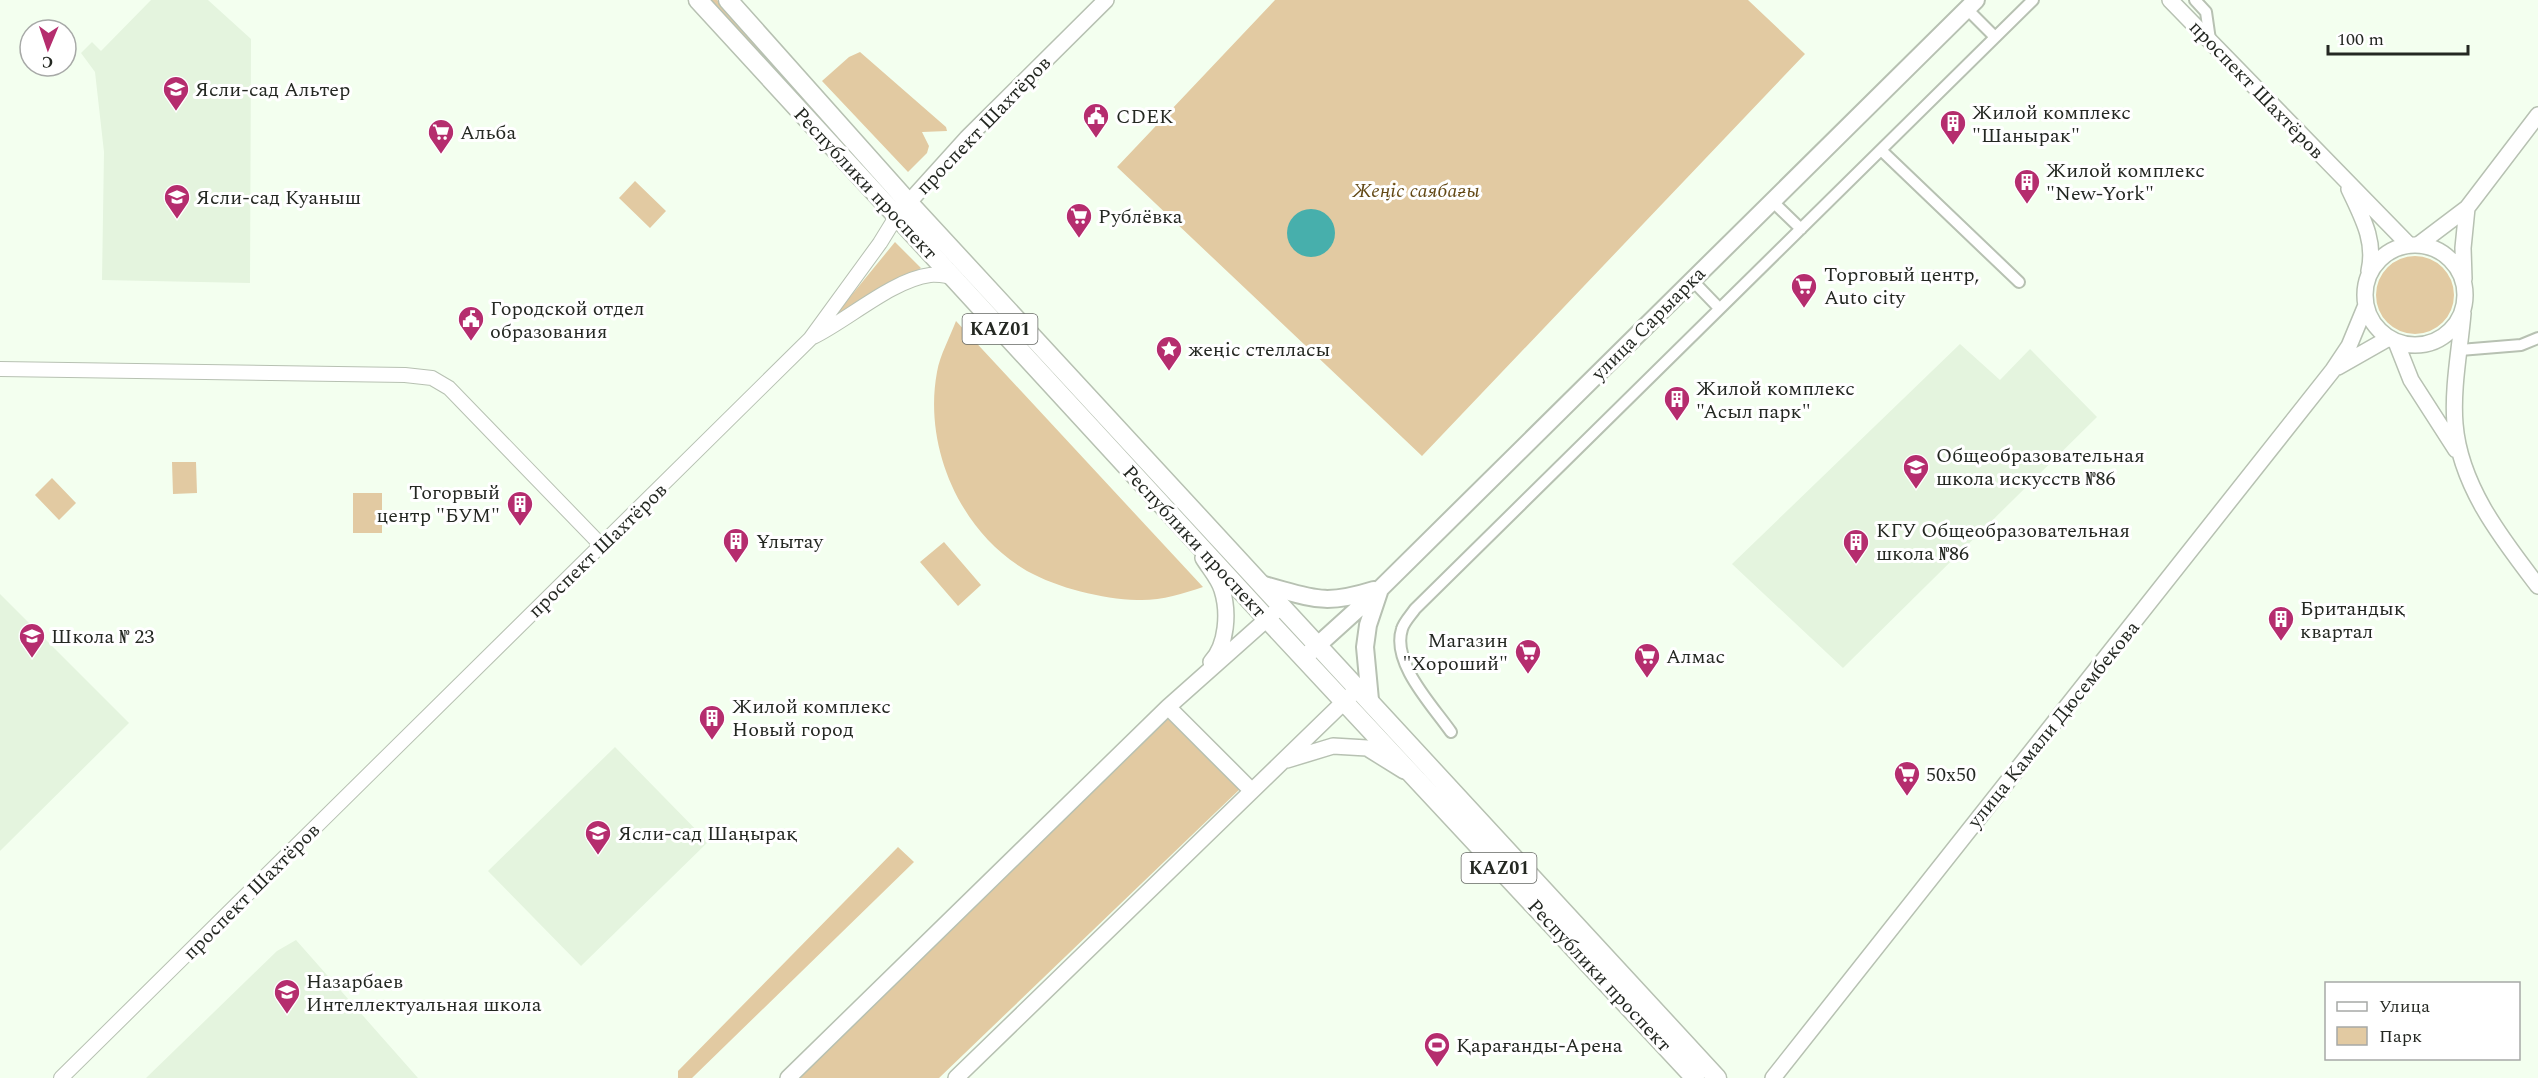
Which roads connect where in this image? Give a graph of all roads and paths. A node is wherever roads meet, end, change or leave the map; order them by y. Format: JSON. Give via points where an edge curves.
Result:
{"nodes":[{"id":1,"x":698,"y":0,"type":"edge"},
{"id":2,"x":728,"y":0,"type":"edge"},
{"id":3,"x":1106,"y":0,"type":"edge"},
{"id":4,"x":2032,"y":0,"type":"edge"},
{"id":5,"x":2170,"y":0,"type":"edge"},
{"id":6,"x":2195,"y":0,"type":"edge"},
{"id":7,"x":1971,"y":4,"type":"edge"},
{"id":8,"x":1995,"y":37,"type":"junction"},
{"id":9,"x":2210,"y":40,"type":"junction"},
{"id":10,"x":2538,"y":115,"type":"edge"},
{"id":11,"x":1881,"y":150,"type":"junction"},
{"id":12,"x":2344,"y":178,"type":"junction"},
{"id":13,"x":1772,"y":201,"type":"junction"},
{"id":14,"x":2467,"y":208,"type":"junction"},
{"id":15,"x":902,"y":210,"type":"junction"},
{"id":16,"x":1801,"y":229,"type":"junction"},
{"id":17,"x":2413,"y":245,"type":"junction"},
{"id":18,"x":953,"y":277,"type":"junction"},
{"id":19,"x":1692,"y":280,"type":"junction"},
{"id":20,"x":2367,"y":280,"type":"junction"},
{"id":21,"x":2019,"y":282,"type":"dead end"},
{"id":22,"x":2465,"y":288,"type":"junction"},
{"id":23,"x":2464,"y":304,"type":"junction"},
{"id":24,"x":2366,"y":305,"type":"junction"},
{"id":25,"x":1719,"y":308,"type":"junction"},
{"id":26,"x":2538,"y":338,"type":"edge"},
{"id":27,"x":810,"y":339,"type":"junction"},
{"id":28,"x":2392,"y":340,"type":"junction"},
{"id":29,"x":2460,"y":350,"type":"junction"},
{"id":30,"x":0,"y":369,"type":"edge"},
{"id":31,"x":2333,"y":370,"type":"junction"},
{"id":32,"x":2461,"y":458,"type":"junction"},
{"id":33,"x":1189,"y":535,"type":"junction"},
{"id":34,"x":602,"y":546,"type":"junction"},
{"id":35,"x":1264,"y":585,"type":"junction"},
{"id":36,"x":2538,"y":586,"type":"edge"},
{"id":37,"x":1381,"y":588,"type":"junction"},
{"id":38,"x":1283,"y":605,"type":"junction"},
{"id":39,"x":1267,"y":619,"type":"junction"},
{"id":40,"x":1319,"y":644,"type":"junction"},
{"id":41,"x":1304,"y":657,"type":"junction"},
{"id":42,"x":1364,"y":694,"type":"junction"},
{"id":43,"x":1345,"y":701,"type":"junction"},
{"id":44,"x":1173,"y":702,"type":"junction"},
{"id":45,"x":1451,"y":732,"type":"dead end"},
{"id":46,"x":1281,"y":762,"type":"junction"},
{"id":47,"x":1417,"y":779,"type":"junction"},
{"id":48,"x":1252,"y":791,"type":"junction"},
{"id":49,"x":61,"y":1078,"type":"edge"},
{"id":50,"x":788,"y":1078,"type":"edge"},
{"id":51,"x":956,"y":1078,"type":"edge"},
{"id":52,"x":1695,"y":1078,"type":"edge"},
{"id":53,"x":1717,"y":1078,"type":"edge"},
{"id":54,"x":1773,"y":1078,"type":"edge"}],
"edges":[{"from":1,"to":15,"type":"highway","name":"Республики проспект","number":"KАZ01"},
{"from":2,"to":15,"type":"highway","name":"Республики проспект","number":"KАZ01"},
{"from":3,"to":15,"type":"main road","name":"проспект Шахтёров","via":[[973,132]]},
{"from":4,"to":8,"type":"street"},
{"from":5,"to":9,"type":"main road","name":"проспект Шахтёров"},
{"from":6,"to":9,"type":"street","via":[[2206,12]]},
{"from":7,"to":8,"type":"street"},
{"from":7,"to":13,"type":"main road","name":"улица Сарыарка"},
{"from":8,"to":11,"type":"street"},
{"from":9,"to":12,"type":"main road","name":"проспект Шахтёров"},
{"from":10,"to":14,"type":"main road"},
{"from":11,"to":16,"type":"street"},
{"from":11,"to":21,"type":"street"},
{"from":12,"to":17,"type":"main road","name":"проспект Шахтёров"},
{"from":12,"to":20,"type":"main road","via":[[2371,241],[2373,255]]},
{"from":13,"to":16,"type":"street"},
{"from":13,"to":19,"type":"main road","name":"улица Сарыарка"},
{"from":14,"to":17,"type":"main road"},
{"from":14,"to":22,"type":"main road"},
{"from":15,"to":18,"type":"highway","name":"Республики проспект","number":"KАZ01"},
{"from":15,"to":27,"type":"street","name":"проспект Шахтёров"},
{"from":15,"to":35,"type":"highway","name":"Республики проспект","number":"KАZ01"},
{"from":16,"to":25,"type":"street"},
{"from":17,"to":20,"type":"main road","via":[[2383,256]]},
{"from":17,"to":22,"type":"main road","via":[[2434,249],[2449,258]]},
{"from":18,"to":27,"type":"street","via":[[918,278],[878,297]]},
{"from":18,"to":33,"type":"highway","name":"Республики проспект","number":"KАZ01"},
{"from":19,"to":25,"type":"street"},
{"from":19,"to":37,"type":"main road","name":"улица Сарыарка"},
{"from":20,"to":24,"type":"main road"},
{"from":22,"to":23,"type":"main road"},
{"from":23,"to":28,"type":"main road","via":[[2460,317],[2442,338],[2415,345]]},
{"from":23,"to":29,"type":"main road"},
{"from":24,"to":28,"type":"main road","via":[[2378,329]]},
{"from":24,"to":31,"type":"main road","name":"улица Камали Дюсембекова","via":[[2349,346]]},
{"from":25,"to":45,"type":"street","via":[[1415,609],[1402,629],[1401,649],[1413,681]]},
{"from":26,"to":29,"type":"street","via":[[2521,345]]},
{"from":27,"to":34,"type":"street","name":"проспект Шахтёров"},
{"from":28,"to":31,"type":"main road"},
{"from":28,"to":32,"type":"main road","via":[[2411,380]]},
{"from":29,"to":32,"type":"main road","via":[[2455,424]]},
{"from":30,"to":34,"type":"street","via":[[432,378],[449,388]]},
{"from":31,"to":54,"type":"main road","name":"улица Камали Дюсембекова"},
{"from":32,"to":36,"type":"main road","via":[[2498,532]]},
{"from":33,"to":39,"type":"highway","name":"Республики проспект","number":"KАZ01"},
{"from":33,"to":44,"type":"main road","via":[[1222,589],[1226,609],[1224,636],[1216,657]]},
{"from":34,"to":49,"type":"street","name":"проспект Шахтёров"},
{"from":35,"to":37,"type":"main road","via":[[1323,601],[1344,600]]},
{"from":35,"to":38,"type":"highway","name":"Республики проспект","number":"KАZ01"},
{"from":37,"to":40,"type":"main road","name":"улица Сарыарка"},
{"from":37,"to":42,"type":"main road","via":[[1368,625]]},
{"from":38,"to":39,"type":"main road"},
{"from":38,"to":40,"type":"highway","name":"Республики проспект","number":"KАZ01"},
{"from":39,"to":41,"type":"highway","name":"Республики проспект","number":"KАZ01"},
{"from":39,"to":44,"type":"main road"},
{"from":40,"to":41,"type":"main road","name":"улица Сарыарка"},
{"from":40,"to":42,"type":"highway","name":"Республики проспект","number":"KАZ01"},
{"from":41,"to":43,"type":"highway","name":"Республики проспект","number":"KАZ01"},
{"from":42,"to":43,"type":"main road"},
{"from":42,"to":53,"type":"highway","name":"Республики проспект","number":"KАZ01"},
{"from":43,"to":46,"type":"main road"},
{"from":43,"to":47,"type":"highway","name":"Республики проспект","number":"KАZ01"},
{"from":44,"to":48,"type":"main road"},
{"from":44,"to":50,"type":"main road"},
{"from":46,"to":47,"type":"main road","via":[[1333,746],[1367,748]]},
{"from":46,"to":48,"type":"main road"},
{"from":47,"to":52,"type":"highway","name":"Республики проспект","number":"KАZ01"},
{"from":48,"to":51,"type":"main road"}]}
